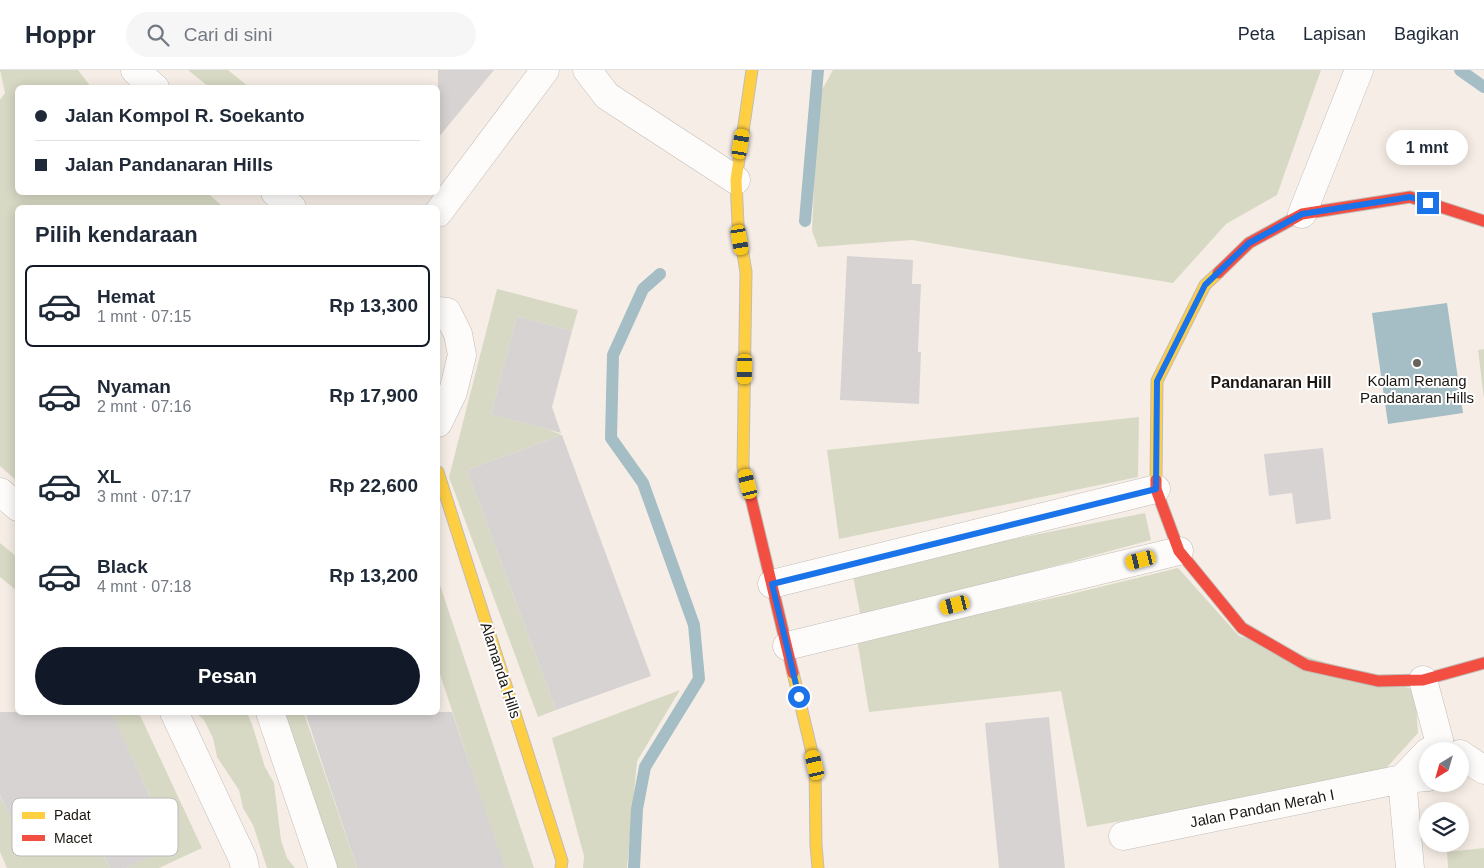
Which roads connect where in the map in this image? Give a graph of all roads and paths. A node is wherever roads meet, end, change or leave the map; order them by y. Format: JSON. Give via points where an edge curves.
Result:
{"nodes":[{"id":1,"x":135,"y":70,"type":"edge"},
{"id":2,"x":545,"y":70,"type":"edge"},
{"id":3,"x":587,"y":70,"type":"edge"},
{"id":4,"x":752,"y":70,"type":"edge"},
{"id":5,"x":1359,"y":70,"type":"edge"},
{"id":6,"x":152,"y":85,"type":"edge"},
{"id":7,"x":736,"y":180,"type":"junction"},
{"id":8,"x":277,"y":195,"type":"edge"},
{"id":9,"x":289,"y":205,"type":"edge"},
{"id":10,"x":440,"y":210,"type":"edge"},
{"id":11,"x":1302,"y":214,"type":"junction"},
{"id":12,"x":1484,"y":220,"type":"edge"},
{"id":13,"x":440,"y":311,"type":"edge"},
{"id":14,"x":440,"y":419,"type":"edge"},
{"id":15,"x":440,"y":478,"type":"edge"},
{"id":16,"x":1156,"y":489,"type":"junction"},
{"id":17,"x":0,"y":492,"type":"edge"},
{"id":18,"x":15,"y":504,"type":"edge"},
{"id":19,"x":1178,"y":551,"type":"junction"},
{"id":20,"x":772,"y":584,"type":"junction"},
{"id":21,"x":787,"y":646,"type":"junction"},
{"id":22,"x":1484,"y":663,"type":"edge"},
{"id":23,"x":1423,"y":680,"type":"junction"},
{"id":24,"x":175,"y":715,"type":"edge"},
{"id":25,"x":271,"y":715,"type":"edge"},
{"id":26,"x":1440,"y":742,"type":"edge"},
{"id":27,"x":1469,"y":764,"type":"edge"},
{"id":28,"x":1484,"y":771,"type":"edge"},
{"id":29,"x":1469,"y":773,"type":"edge"},
{"id":30,"x":1415,"y":778,"type":"edge"},
{"id":31,"x":1123,"y":836,"type":"dead end"},
{"id":32,"x":245,"y":868,"type":"edge"},
{"id":33,"x":323,"y":868,"type":"edge"},
{"id":34,"x":561,"y":868,"type":"edge"},
{"id":35,"x":818,"y":868,"type":"edge"},
{"id":36,"x":1410,"y":868,"type":"edge"}],
"edges":[{"from":1,"to":6,"type":"street"},
{"from":2,"to":10,"type":"street"},
{"from":3,"to":7,"type":"street","via":[[606,96]]},
{"from":4,"to":7,"type":"street"},
{"from":5,"to":11,"type":"street"},
{"from":7,"to":20,"type":"street","via":[[738,224],[746,272],[744,467]]},
{"from":8,"to":9,"type":"street"},
{"from":11,"to":12,"type":"street","via":[[1410,197]]},
{"from":11,"to":16,"type":"street","via":[[1249,243],[1205,285],[1157,381]]},
{"from":13,"to":14,"type":"street","via":[[447,312],[458,334],[462,355],[453,392]]},
{"from":15,"to":34,"type":"street","name":"Alamanda Hills","via":[[562,861]]},
{"from":16,"to":19,"type":"street"},
{"from":16,"to":20,"type":"street"},
{"from":17,"to":18,"type":"street"},
{"from":19,"to":21,"type":"street"},
{"from":19,"to":23,"type":"street","via":[[1242,628],[1306,665],[1378,681]]},
{"from":20,"to":21,"type":"street"},
{"from":21,"to":35,"type":"street","via":[[815,765]]},
{"from":22,"to":23,"type":"street"},
{"from":23,"to":26,"type":"street"},
{"from":24,"to":32,"type":"street"},
{"from":25,"to":33,"type":"street"},
{"from":27,"to":28,"type":"street"},
{"from":28,"to":29,"type":"street"},
{"from":30,"to":31,"type":"street","name":"Jalan Pandan Merah I"},
{"from":30,"to":36,"type":"street"}]}
